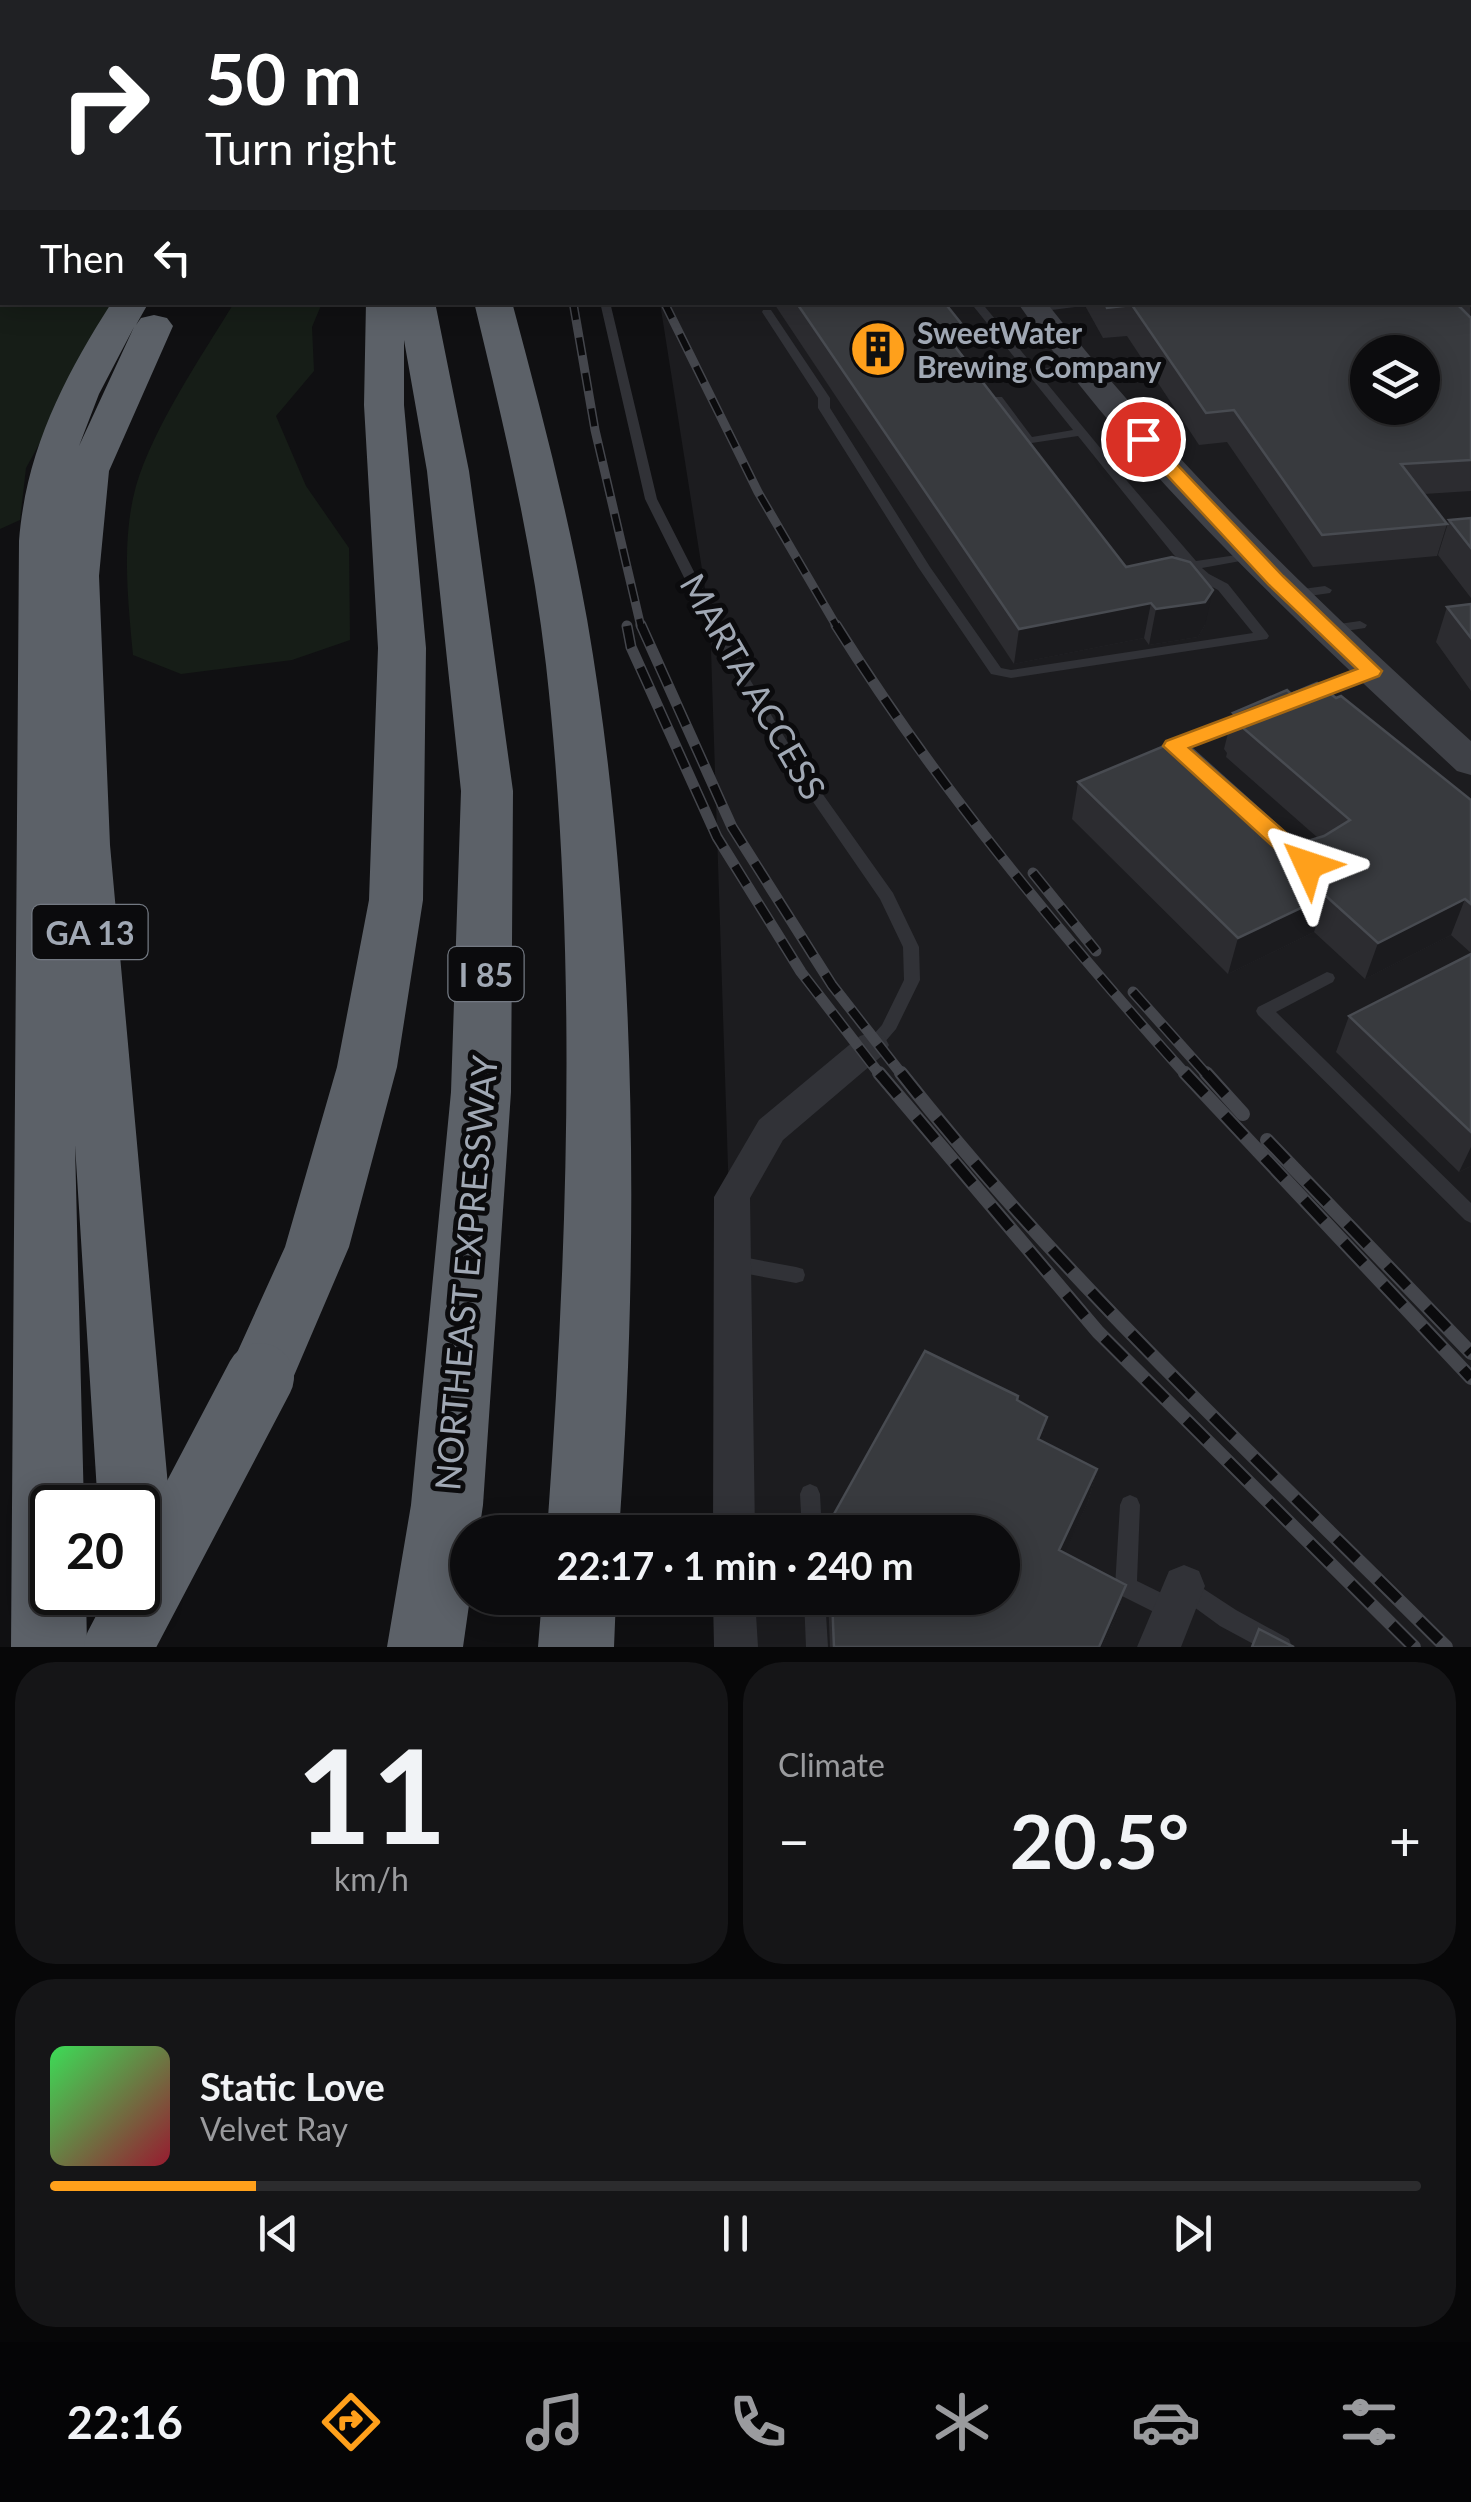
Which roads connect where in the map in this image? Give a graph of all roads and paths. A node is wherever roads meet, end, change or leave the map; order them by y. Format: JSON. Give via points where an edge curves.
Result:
{"nodes":[{"id":1,"x":130,"y":305,"type":"edge"},
{"id":2,"x":164,"y":305,"type":"edge"},
{"id":3,"x":187,"y":305,"type":"edge"},
{"id":4,"x":385,"y":305,"type":"edge"},
{"id":5,"x":417,"y":305,"type":"edge"},
{"id":6,"x":494,"y":305,"type":"edge"},
{"id":7,"x":606,"y":305,"type":"edge"},
{"id":8,"x":977,"y":305,"type":"edge"},
{"id":9,"x":1034,"y":306,"type":"edge"},
{"id":10,"x":768,"y":312,"type":"dead end"},
{"id":11,"x":134,"y":365,"type":"junction"},
{"id":12,"x":1080,"y":366,"type":"junction"},
{"id":13,"x":1031,"y":374,"type":"junction"},
{"id":14,"x":998,"y":399,"type":"edge"},
{"id":15,"x":1080,"y":432,"type":"junction"},
{"id":16,"x":1164,"y":463,"type":"junction"},
{"id":17,"x":1115,"y":471,"type":"junction"},
{"id":18,"x":1252,"y":555,"type":"junction"},
{"id":19,"x":1192,"y":566,"type":"junction"},
{"id":20,"x":1326,"y":590,"type":"dead end"},
{"id":21,"x":1290,"y":594,"type":"junction"},
{"id":22,"x":1371,"y":671,"type":"junction"},
{"id":23,"x":1298,"y":699,"type":"edge"},
{"id":24,"x":1262,"y":712,"type":"edge"},
{"id":25,"x":1172,"y":751,"type":"edge"},
{"id":26,"x":1471,"y":762,"type":"edge"},
{"id":27,"x":1327,"y":978,"type":"dead end"},
{"id":28,"x":872,"y":1045,"type":"joint"},
{"id":29,"x":1471,"y":1215,"type":"edge"},
{"id":30,"x":732,"y":1263,"type":"junction"},
{"id":31,"x":796,"y":1275,"type":"dead end"},
{"id":32,"x":132,"y":1485,"type":"edge"},
{"id":33,"x":810,"y":1494,"type":"dead end"},
{"id":34,"x":1130,"y":1505,"type":"dead end"},
{"id":35,"x":583,"y":1515,"type":"edge"},
{"id":36,"x":734,"y":1515,"type":"edge"},
{"id":37,"x":811,"y":1515,"type":"edge"},
{"id":38,"x":141,"y":1615,"type":"edge"},
{"id":39,"x":578,"y":1615,"type":"edge"},
{"id":40,"x":735,"y":1615,"type":"edge"},
{"id":41,"x":816,"y":1615,"type":"edge"},
{"id":42,"x":1172,"y":1615,"type":"edge"},
{"id":43,"x":49,"y":1647,"type":"edge"},
{"id":44,"x":118,"y":1647,"type":"edge"},
{"id":45,"x":143,"y":1647,"type":"edge"},
{"id":46,"x":425,"y":1647,"type":"edge"},
{"id":47,"x":576,"y":1647,"type":"edge"},
{"id":48,"x":736,"y":1647,"type":"edge"},
{"id":49,"x":817,"y":1647,"type":"edge"},
{"id":50,"x":1280,"y":1647,"type":"edge"}],
"edges":[{"from":1,"to":43,"type":"highway","number":"GA 13","via":[[92,368],[57,448],[39,588]]},
{"from":2,"to":11,"type":"highway","number":"GA 13"},
{"from":3,"to":11,"type":"highway"},
{"from":4,"to":44,"type":"highway","bridge":true,"via":[[384,404],[402,648],[396,900],[367,1067],[322,1229],[260,1377]]},
{"from":5,"to":46,"type":"highway","name":"NORTHEAST EXPRESSWAY","number":"I 85","via":[[448,472],[486,791],[482,1092],[448,1486]]},
{"from":6,"to":35,"type":"highway","via":[[548,535],[580,759],[596,1078]]},
{"from":7,"to":28,"type":"lane","name":"MARTA ACCESS","via":[[650,499],[736,668],[887,897],[911,947],[912,980],[888,1029]]},
{"from":8,"to":13,"type":"lane"},
{"from":9,"to":12,"type":"street"},
{"from":10,"to":19,"type":"lane","via":[[924,567],[996,671],[1262,636],[1223,587]]},
{"from":11,"to":32,"type":"highway","number":"GA 13","via":[[88,471],[76,576],[83,844]]},
{"from":12,"to":13,"type":"lane"},
{"from":12,"to":16,"type":"street"},
{"from":13,"to":15,"type":"lane"},
{"from":14,"to":15,"type":"lane","via":[[1029,442]]},
{"from":15,"to":17,"type":"lane"},
{"from":16,"to":17,"type":"lane"},
{"from":16,"to":18,"type":"street"},
{"from":17,"to":19,"type":"lane"},
{"from":18,"to":19,"type":"lane"},
{"from":18,"to":21,"type":"street"},
{"from":20,"to":21,"type":"lane"},
{"from":21,"to":22,"type":"street","via":[[1344,628]]},
{"from":22,"to":23,"type":"lane","via":[[1338,691]]},
{"from":22,"to":26,"type":"street"},
{"from":24,"to":25,"type":"lane"},
{"from":27,"to":29,"type":"lane","via":[[1264,1011]]},
{"from":28,"to":30,"type":"street","via":[[771,1130],[754,1154],[732,1197]]},
{"from":30,"to":31,"type":"lane"},
{"from":30,"to":36,"type":"street"},
{"from":33,"to":37,"type":"lane"},
{"from":34,"to":42,"type":"lane","via":[[1126,1587]]},
{"from":38,"to":45,"type":"highway"},
{"from":39,"to":47,"type":"highway"},
{"from":40,"to":48,"type":"street"},
{"from":41,"to":49,"type":"lane"},
{"from":42,"to":50,"type":"lane","via":[[1228,1618]]}]}
